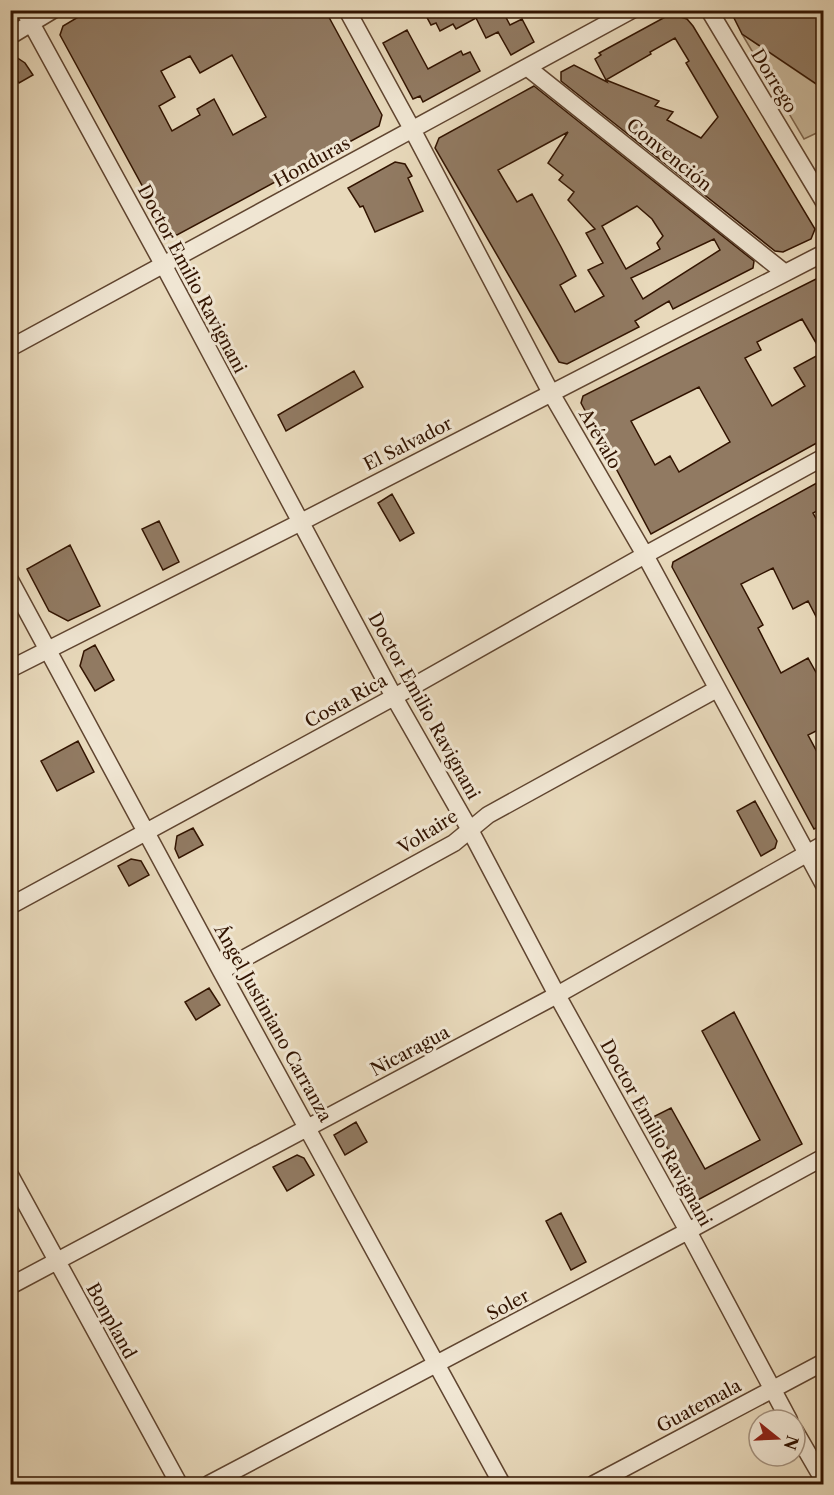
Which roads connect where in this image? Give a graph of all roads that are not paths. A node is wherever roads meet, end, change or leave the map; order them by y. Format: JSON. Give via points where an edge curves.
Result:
{"nodes":[{"id":1,"x":53,"y":10,"type":"edge"},
{"id":2,"x":347,"y":10,"type":"edge"},
{"id":3,"x":632,"y":10,"type":"edge"},
{"id":4,"x":709,"y":10,"type":"edge"},
{"id":5,"x":28,"y":17,"type":"edge"},
{"id":6,"x":10,"y":36,"type":"edge"},
{"id":7,"x":528,"y":68,"type":"junction"},
{"id":8,"x":412,"y":129,"type":"junction"},
{"id":9,"x":824,"y":202,"type":"edge"},
{"id":10,"x":824,"y":253,"type":"edge"},
{"id":11,"x":164,"y":266,"type":"junction"},
{"id":12,"x":785,"y":273,"type":"junction"},
{"id":13,"x":10,"y":348,"type":"edge"},
{"id":14,"x":551,"y":393,"type":"junction"},
{"id":15,"x":824,"y":457,"type":"edge"},
{"id":16,"x":301,"y":522,"type":"junction"},
{"id":17,"x":645,"y":555,"type":"junction"},
{"id":18,"x":10,"y":580,"type":"edge"},
{"id":19,"x":48,"y":650,"type":"junction"},
{"id":20,"x":10,"y":669,"type":"edge"},
{"id":21,"x":717,"y":689,"type":"junction"},
{"id":22,"x":394,"y":697,"type":"junction"},
{"id":23,"x":470,"y":830,"type":"junction"},
{"id":24,"x":148,"y":832,"type":"junction"},
{"id":25,"x":824,"y":844,"type":"edge"},
{"id":26,"x":807,"y":853,"type":"junction"},
{"id":27,"x":824,"y":885,"type":"edge"},
{"id":28,"x":10,"y":906,"type":"edge"},
{"id":29,"x":221,"y":971,"type":"junction"},
{"id":30,"x":557,"y":995,"type":"junction"},
{"id":31,"x":308,"y":1127,"type":"junction"},
{"id":32,"x":824,"y":1157,"type":"edge"},
{"id":33,"x":10,"y":1175,"type":"edge"},
{"id":34,"x":688,"y":1231,"type":"junction"},
{"id":35,"x":56,"y":1261,"type":"junction"},
{"id":36,"x":10,"y":1286,"type":"edge"},
{"id":37,"x":824,"y":1362,"type":"edge"},
{"id":38,"x":436,"y":1365,"type":"junction"},
{"id":39,"x":772,"y":1389,"type":"junction"},
{"id":40,"x":782,"y":1408,"type":"edge"},
{"id":41,"x":807,"y":1452,"type":"edge"},
{"id":42,"x":824,"y":1481,"type":"edge"},
{"id":43,"x":179,"y":1485,"type":"edge"},
{"id":44,"x":209,"y":1485,"type":"edge"},
{"id":45,"x":502,"y":1485,"type":"edge"},
{"id":46,"x":594,"y":1485,"type":"edge"}],
"edges":[{"from":1,"to":5,"type":"street"},
{"from":2,"to":8,"type":"street","name":"Arévalo"},
{"from":3,"to":7,"type":"street","name":"Honduras"},
{"from":4,"to":9,"type":"street","name":"Dorrego"},
{"from":5,"to":6,"type":"street"},
{"from":5,"to":11,"type":"street","name":"Doctor Emilio Ravignani"},
{"from":7,"to":8,"type":"street","name":"Honduras"},
{"from":7,"to":12,"type":"street","name":"Convención"},
{"from":8,"to":11,"type":"street","name":"Honduras"},
{"from":8,"to":14,"type":"street","name":"Arévalo"},
{"from":10,"to":12,"type":"street","name":"El Salvador"},
{"from":11,"to":13,"type":"street","name":"Honduras"},
{"from":11,"to":16,"type":"street","name":"Doctor Emilio Ravignani"},
{"from":12,"to":14,"type":"street","name":"El Salvador"},
{"from":14,"to":16,"type":"street","name":"El Salvador"},
{"from":14,"to":17,"type":"street","name":"Arévalo"},
{"from":15,"to":17,"type":"street","name":"Costa Rica"},
{"from":16,"to":19,"type":"street","name":"El Salvador"},
{"from":16,"to":22,"type":"street","name":"Doctor Emilio Ravignani"},
{"from":17,"to":21,"type":"street","name":"Arévalo"},
{"from":17,"to":22,"type":"street","name":"Costa Rica"},
{"from":18,"to":19,"type":"street","name":"Ángel Justiniano Carranza"},
{"from":19,"to":20,"type":"street","name":"El Salvador"},
{"from":19,"to":24,"type":"street","name":"Ángel Justiniano Carranza"},
{"from":21,"to":23,"type":"street","name":"Voltaire","via":[[488,815]]},
{"from":21,"to":26,"type":"street","name":"Arévalo"},
{"from":22,"to":23,"type":"street","name":"Doctor Emilio Ravignani"},
{"from":22,"to":24,"type":"street","name":"Costa Rica"},
{"from":23,"to":29,"type":"street","name":"Voltaire","via":[[454,843]]},
{"from":23,"to":30,"type":"street","name":"Doctor Emilio Ravignani"},
{"from":24,"to":28,"type":"street","name":"Costa Rica"},
{"from":24,"to":29,"type":"street","name":"Ángel Justiniano Carranza"},
{"from":25,"to":26,"type":"street","name":"Nicaragua"},
{"from":26,"to":27,"type":"street","name":"Arévalo"},
{"from":26,"to":30,"type":"street","name":"Nicaragua"},
{"from":29,"to":31,"type":"street","name":"Ángel Justiniano Carranza"},
{"from":30,"to":31,"type":"street","name":"Nicaragua"},
{"from":30,"to":34,"type":"street","name":"Doctor Emilio Ravignani"},
{"from":31,"to":35,"type":"street","name":"Nicaragua"},
{"from":31,"to":38,"type":"street","name":"Ángel Justiniano Carranza"},
{"from":32,"to":34,"type":"street","name":"Soler"},
{"from":33,"to":35,"type":"street","name":"Bonpland"},
{"from":34,"to":38,"type":"street","name":"Soler"},
{"from":34,"to":39,"type":"street","name":"Doctor Emilio Ravignani"},
{"from":35,"to":36,"type":"street","name":"Nicaragua"},
{"from":35,"to":43,"type":"street","name":"Bonpland"},
{"from":37,"to":39,"type":"street","name":"Guatemala"},
{"from":38,"to":44,"type":"street","name":"Soler"},
{"from":38,"to":45,"type":"street","name":"Ángel Justiniano Carranza"},
{"from":39,"to":40,"type":"street","name":"Doctor Emilio Ravignani"},
{"from":39,"to":46,"type":"street","name":"Guatemala"},
{"from":41,"to":42,"type":"street"}]}
